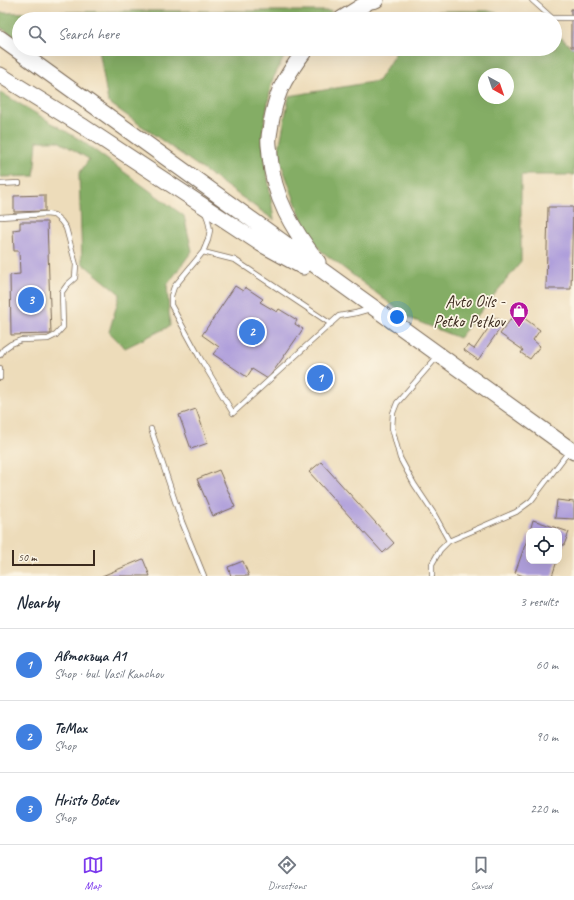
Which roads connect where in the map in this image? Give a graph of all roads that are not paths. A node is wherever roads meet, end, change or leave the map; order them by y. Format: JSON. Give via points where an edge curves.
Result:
{"nodes":[{"id":1,"x":376,"y":0,"type":"edge"},
{"id":2,"x":532,"y":0,"type":"edge"},
{"id":3,"x":352,"y":12,"type":"edge"},
{"id":4,"x":545,"y":12,"type":"edge"},
{"id":5,"x":562,"y":18,"type":"edge"},
{"id":6,"x":574,"y":18,"type":"edge"},
{"id":7,"x":0,"y":38,"type":"edge"},
{"id":8,"x":12,"y":47,"type":"edge"},
{"id":9,"x":25,"y":56,"type":"edge"},
{"id":10,"x":301,"y":56,"type":"edge"},
{"id":11,"x":0,"y":76,"type":"edge"},
{"id":12,"x":19,"y":183,"type":"dead end"},
{"id":13,"x":0,"y":184,"type":"edge"},
{"id":14,"x":203,"y":205,"type":"junction"},
{"id":15,"x":0,"y":217,"type":"edge"},
{"id":16,"x":203,"y":252,"type":"junction"},
{"id":17,"x":330,"y":277,"type":"junction"},
{"id":18,"x":368,"y":304,"type":"junction"},
{"id":19,"x":331,"y":324,"type":"junction"},
{"id":20,"x":0,"y":355,"type":"edge"},
{"id":21,"x":439,"y":355,"type":"junction"},
{"id":22,"x":0,"y":368,"type":"edge"},
{"id":23,"x":0,"y":378,"type":"edge"},
{"id":24,"x":151,"y":429,"type":"dead end"},
{"id":25,"x":572,"y":451,"type":"edge"},
{"id":26,"x":449,"y":541,"type":"junction"},
{"id":27,"x":204,"y":576,"type":"edge"},
{"id":28,"x":432,"y":576,"type":"edge"}],
"edges":[{"from":1,"to":3,"type":"main road"},
{"from":2,"to":4,"type":"lane"},
{"from":5,"to":6,"type":"lane"},
{"from":7,"to":8,"type":"main road"},
{"from":9,"to":17,"type":"main road"},
{"from":10,"to":17,"type":"main road","via":[[290,70],[273,114],[269,138],[270,164],[281,204],[304,244]]},
{"from":11,"to":14,"type":"main road","via":[[84,127]]},
{"from":12,"to":13,"type":"lane"},
{"from":14,"to":16,"type":"lane","via":[[210,230]]},
{"from":14,"to":18,"type":"main road","via":[[261,244]]},
{"from":15,"to":20,"type":"lane","via":[[54,215],[66,228],[76,265],[75,278],[62,292],[62,327],[56,335],[48,339],[21,340],[4,349]]},
{"from":16,"to":19,"type":"lane","via":[[235,260]]},
{"from":16,"to":19,"type":"lane","via":[[174,287],[171,305],[233,413]]},
{"from":17,"to":18,"type":"main road"},
{"from":18,"to":19,"type":"lane","via":[[356,313],[340,316]]},
{"from":18,"to":21,"type":"main road"},
{"from":21,"to":25,"type":"main road"},
{"from":21,"to":26,"type":"lane","via":[[397,403],[392,428],[400,458]]},
{"from":22,"to":23,"type":"lane"},
{"from":24,"to":27,"type":"lane","via":[[182,522]]},
{"from":25,"to":26,"type":"lane","via":[[531,501],[516,512]]},
{"from":26,"to":28,"type":"lane","via":[[432,564]]}]}
